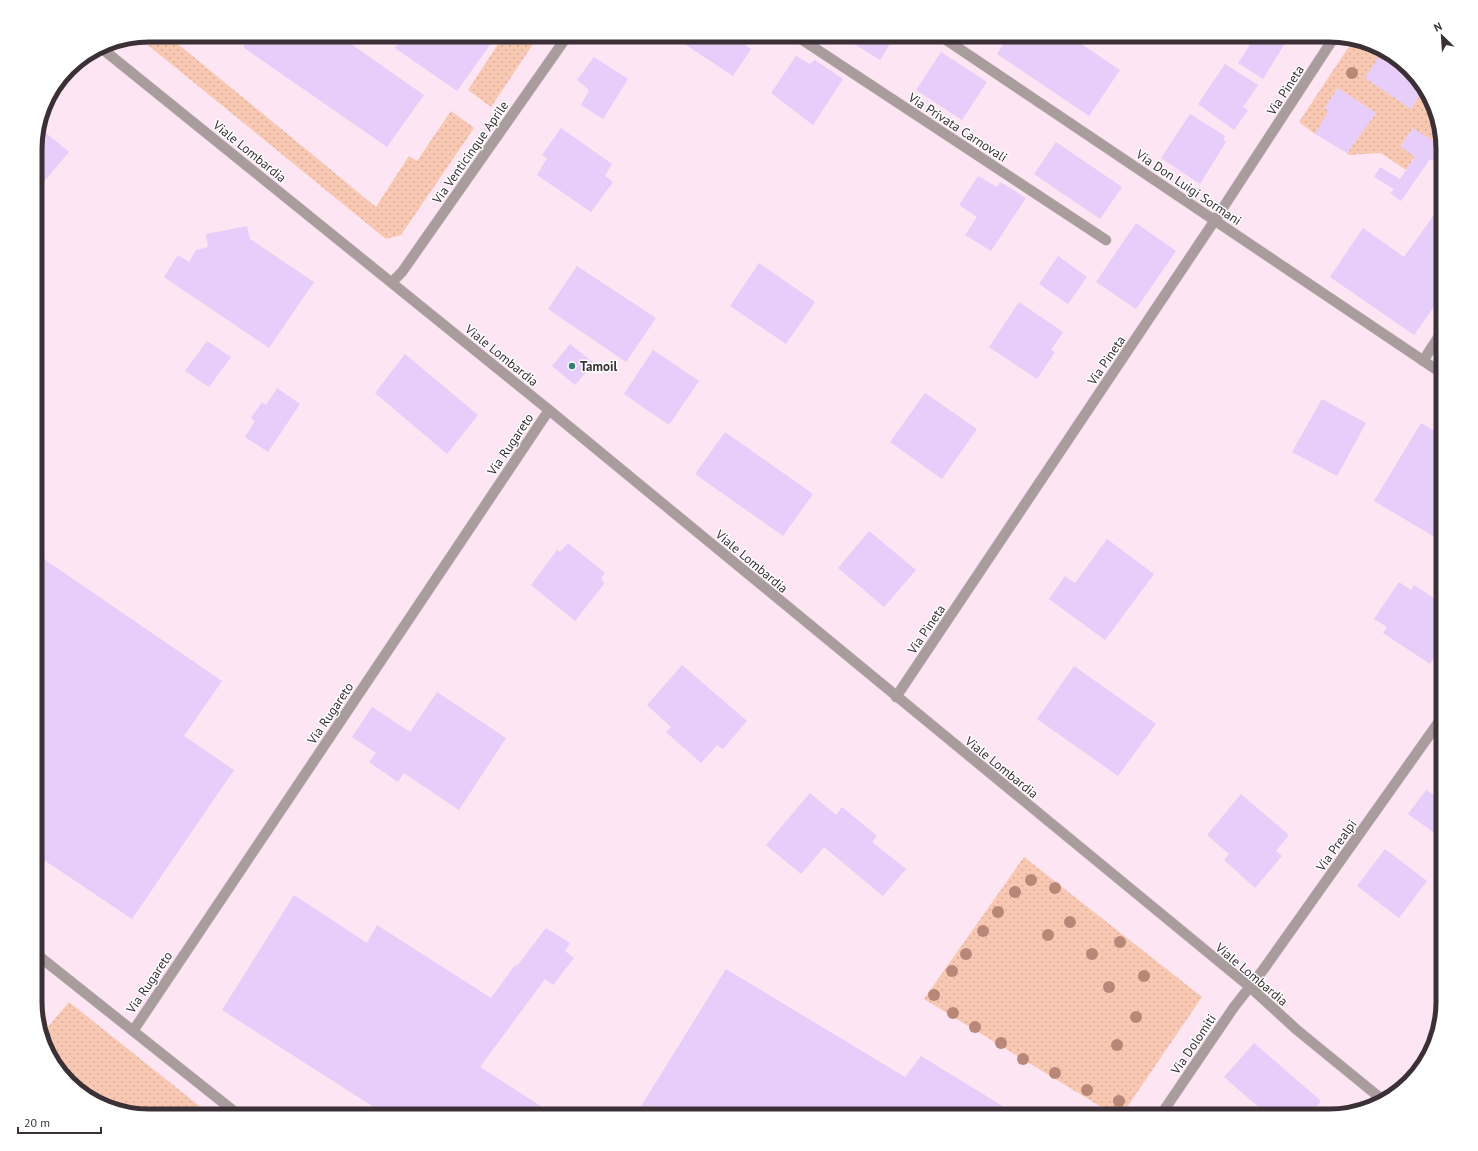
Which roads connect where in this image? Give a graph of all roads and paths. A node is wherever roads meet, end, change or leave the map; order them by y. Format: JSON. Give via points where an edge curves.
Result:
{"nodes":[{"id":1,"x":563,"y":42,"type":"edge"},
{"id":2,"x":806,"y":42,"type":"edge"},
{"id":3,"x":949,"y":42,"type":"edge"},
{"id":4,"x":1331,"y":42,"type":"edge"},
{"id":5,"x":106,"y":52,"type":"edge"},
{"id":6,"x":1215,"y":220,"type":"junction"},
{"id":7,"x":1106,"y":240,"type":"dead end"},
{"id":8,"x":392,"y":282,"type":"junction"},
{"id":9,"x":1436,"y":341,"type":"edge"},
{"id":10,"x":1423,"y":361,"type":"junction"},
{"id":11,"x":1436,"y":369,"type":"edge"},
{"id":12,"x":549,"y":410,"type":"junction"},
{"id":13,"x":896,"y":697,"type":"junction"},
{"id":14,"x":1436,"y":726,"type":"edge"},
{"id":15,"x":42,"y":959,"type":"edge"},
{"id":16,"x":1250,"y":987,"type":"junction"},
{"id":17,"x":133,"y":1031,"type":"junction"},
{"id":18,"x":1379,"y":1097,"type":"edge"},
{"id":19,"x":231,"y":1109,"type":"edge"},
{"id":20,"x":1165,"y":1109,"type":"edge"}],
"edges":[{"from":1,"to":8,"type":"street","name":"Via Venticinque Aprile","via":[[402,272]]},
{"from":2,"to":7,"type":"street","name":"Via Privata Carnovali"},
{"from":3,"to":6,"type":"street","name":"Via Don Luigi Sormani"},
{"from":4,"to":6,"type":"street","name":"Via Pineta"},
{"from":5,"to":8,"type":"street","name":"Viale Lombardia"},
{"from":6,"to":10,"type":"street","name":"Via Don Luigi Sormani"},
{"from":6,"to":13,"type":"street","name":"Via Pineta"},
{"from":8,"to":12,"type":"street","name":"Viale Lombardia"},
{"from":9,"to":10,"type":"street"},
{"from":10,"to":11,"type":"street","name":"Via Don Luigi Sormani"},
{"from":12,"to":13,"type":"street","name":"Viale Lombardia"},
{"from":12,"to":17,"type":"street","name":"Via Rugareto"},
{"from":13,"to":16,"type":"street","name":"Viale Lombardia"},
{"from":14,"to":16,"type":"street","name":"Via Prealpi"},
{"from":15,"to":17,"type":"street"},
{"from":16,"to":18,"type":"street","name":"Viale Lombardia","via":[[1297,1030]]},
{"from":16,"to":20,"type":"street","name":"Via Dolomiti"},
{"from":17,"to":19,"type":"street"}]}
